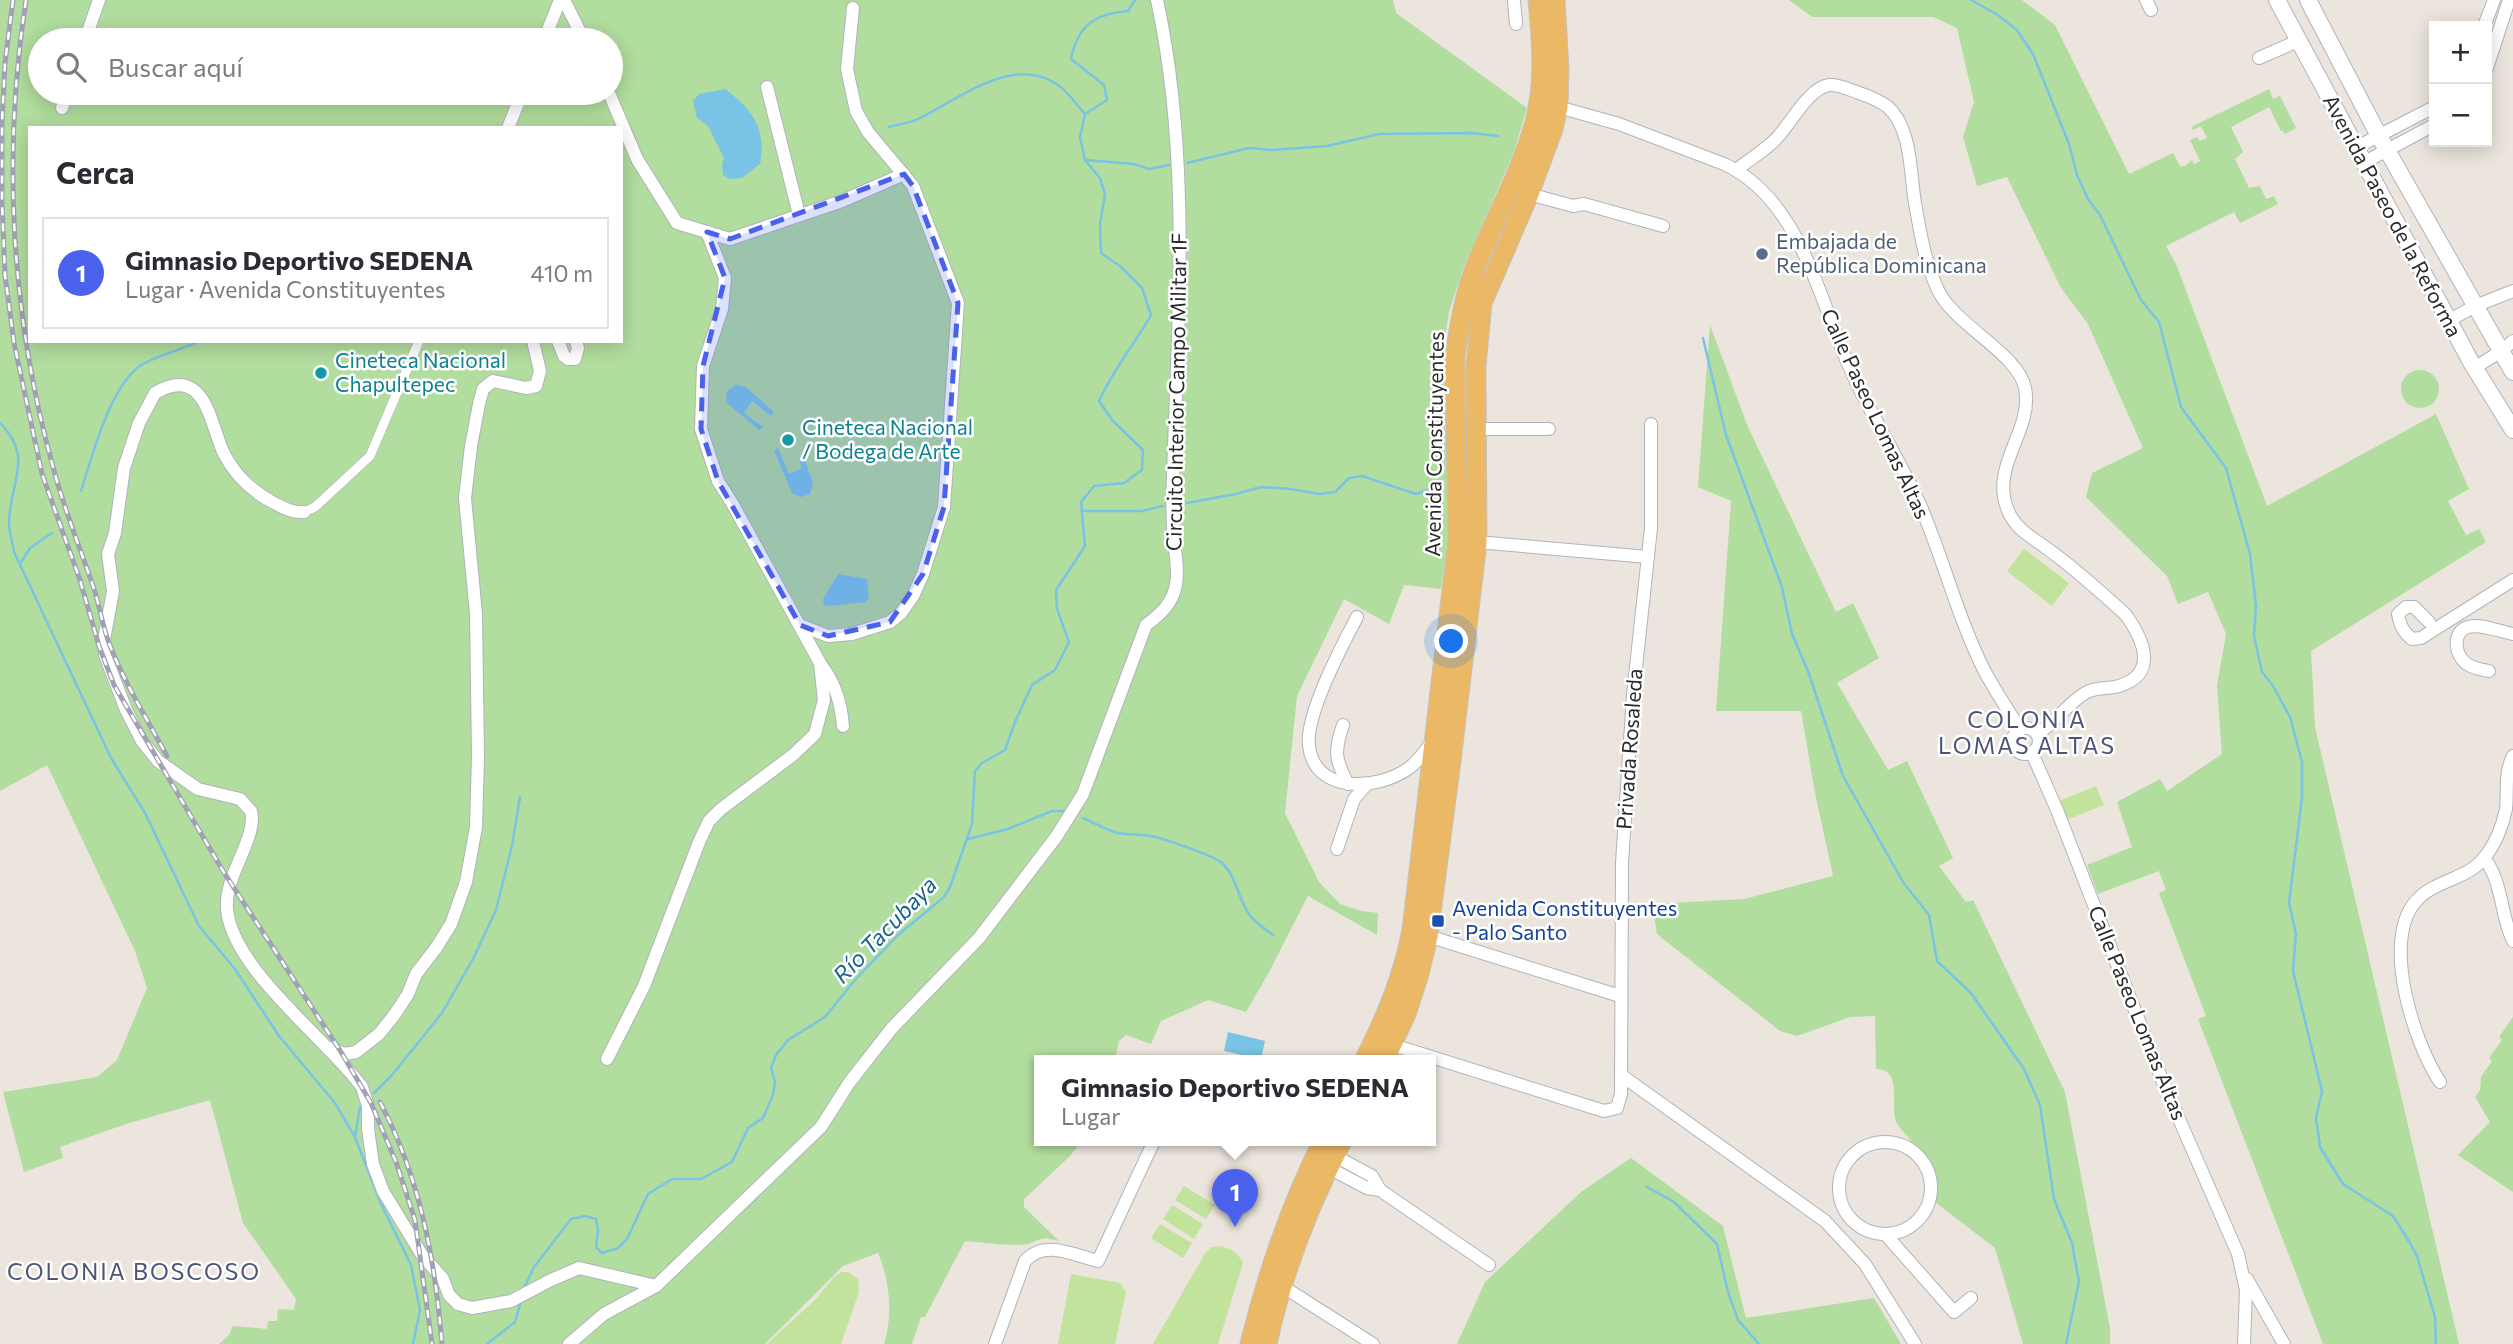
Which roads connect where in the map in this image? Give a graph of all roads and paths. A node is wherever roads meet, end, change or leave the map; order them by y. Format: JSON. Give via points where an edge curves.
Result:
{"nodes":[{"id":1,"x":99,"y":0,"type":"edge"},
{"id":2,"x":562,"y":0,"type":"edge"},
{"id":3,"x":1157,"y":0,"type":"edge"},
{"id":4,"x":1514,"y":0,"type":"edge"},
{"id":5,"x":1538,"y":0,"type":"edge"},
{"id":6,"x":1555,"y":0,"type":"edge"},
{"id":7,"x":2277,"y":0,"type":"edge"},
{"id":8,"x":2308,"y":0,"type":"edge"},
{"id":9,"x":2494,"y":0,"type":"edge"},
{"id":10,"x":2509,"y":0,"type":"edge"},
{"id":11,"x":853,"y":8,"type":"dead end"},
{"id":12,"x":2486,"y":21,"type":"edge"},
{"id":13,"x":1516,"y":24,"type":"dead end"},
{"id":14,"x":89,"y":28,"type":"edge"},
{"id":15,"x":549,"y":28,"type":"edge"},
{"id":16,"x":577,"y":28,"type":"edge"},
{"id":17,"x":2298,"y":41,"type":"junction"},
{"id":18,"x":2492,"y":53,"type":"edge"},
{"id":19,"x":2259,"y":58,"type":"dead end"},
{"id":20,"x":767,"y":88,"type":"dead end"},
{"id":21,"x":63,"y":105,"type":"edge"},
{"id":22,"x":517,"y":105,"type":"edge"},
{"id":23,"x":614,"y":105,"type":"edge"},
{"id":24,"x":1558,"y":107,"type":"junction"},
{"id":25,"x":62,"y":108,"type":"dead end"},
{"id":26,"x":2429,"y":111,"type":"edge"},
{"id":27,"x":509,"y":126,"type":"edge"},
{"id":28,"x":623,"y":126,"type":"edge"},
{"id":29,"x":623,"y":126,"type":"edge"},
{"id":30,"x":2429,"y":127,"type":"edge"},
{"id":31,"x":2383,"y":143,"type":"junction"},
{"id":32,"x":2359,"y":156,"type":"junction"},
{"id":33,"x":1736,"y":170,"type":"junction"},
{"id":34,"x":904,"y":174,"type":"junction"},
{"id":35,"x":1529,"y":194,"type":"junction"},
{"id":36,"x":799,"y":215,"type":"junction"},
{"id":37,"x":1664,"y":226,"type":"dead end"},
{"id":38,"x":706,"y":232,"type":"junction"},
{"id":39,"x":2513,"y":291,"type":"edge"},
{"id":40,"x":2475,"y":306,"type":"junction"},
{"id":41,"x":2448,"y":321,"type":"junction"},
{"id":42,"x":2513,"y":341,"type":"edge"},
{"id":43,"x":418,"y":343,"type":"edge"},
{"id":44,"x":533,"y":343,"type":"edge"},
{"id":45,"x":559,"y":343,"type":"edge"},
{"id":46,"x":576,"y":343,"type":"edge"},
{"id":47,"x":2500,"y":352,"type":"junction"},
{"id":48,"x":2474,"y":368,"type":"junction"},
{"id":49,"x":2513,"y":372,"type":"edge"},
{"id":50,"x":1651,"y":425,"type":"dead end"},
{"id":51,"x":1477,"y":429,"type":"junction"},
{"id":52,"x":1549,"y":429,"type":"dead end"},
{"id":53,"x":2513,"y":430,"type":"edge"},
{"id":54,"x":304,"y":512,"type":"joint"},
{"id":55,"x":1477,"y":542,"type":"junction"},
{"id":56,"x":1648,"y":556,"type":"junction"},
{"id":57,"x":2513,"y":580,"type":"edge"},
{"id":58,"x":1357,"y":617,"type":"dead end"},
{"id":59,"x":2429,"y":622,"type":"dead end"},
{"id":60,"x":800,"y":625,"type":"junction"},
{"id":61,"x":2513,"y":634,"type":"edge"},
{"id":62,"x":820,"y":663,"type":"junction"},
{"id":63,"x":2489,"y":671,"type":"dead end"},
{"id":64,"x":1343,"y":725,"type":"dead end"},
{"id":65,"x":843,"y":726,"type":"dead end"},
{"id":66,"x":2020,"y":729,"type":"junction"},
{"id":67,"x":2037,"y":734,"type":"junction"},
{"id":68,"x":1435,"y":737,"type":"junction"},
{"id":69,"x":2032,"y":753,"type":"junction"},
{"id":70,"x":2513,"y":757,"type":"edge"},
{"id":71,"x":1401,"y":773,"type":"junction"},
{"id":72,"x":1348,"y":784,"type":"junction"},
{"id":73,"x":1366,"y":785,"type":"junction"},
{"id":74,"x":1430,"y":787,"type":"junction"},
{"id":75,"x":1337,"y":849,"type":"dead end"},
{"id":76,"x":2484,"y":858,"type":"junction"},
{"id":77,"x":1428,"y":936,"type":"junction"},
{"id":78,"x":2513,"y":941,"type":"edge"},
{"id":79,"x":1620,"y":996,"type":"junction"},
{"id":80,"x":325,"y":1046,"type":"junction"},
{"id":81,"x":1388,"y":1053,"type":"edge"},
{"id":82,"x":1367,"y":1055,"type":"edge"},
{"id":83,"x":607,"y":1059,"type":"dead end"},
{"id":84,"x":1436,"y":1066,"type":"edge"},
{"id":85,"x":1621,"y":1074,"type":"junction"},
{"id":86,"x":2440,"y":1082,"type":"dead end"},
{"id":87,"x":1152,"y":1146,"type":"edge"},
{"id":88,"x":1332,"y":1151,"type":"edge"},
{"id":89,"x":1841,"y":1204,"type":"junction"},
{"id":90,"x":1825,"y":1221,"type":"junction"},
{"id":91,"x":1886,"y":1235,"type":"junction"},
{"id":92,"x":1489,"y":1265,"type":"dead end"},
{"id":93,"x":2244,"y":1272,"type":"junction"},
{"id":94,"x":656,"y":1286,"type":"junction"},
{"id":95,"x":1282,"y":1286,"type":"junction"},
{"id":96,"x":1971,"y":1298,"type":"dead end"},
{"id":97,"x":569,"y":1344,"type":"edge"},
{"id":98,"x":995,"y":1344,"type":"edge"},
{"id":99,"x":1250,"y":1344,"type":"edge"},
{"id":100,"x":1267,"y":1344,"type":"edge"},
{"id":101,"x":1373,"y":1344,"type":"edge"},
{"id":102,"x":1915,"y":1344,"type":"edge"},
{"id":103,"x":2244,"y":1344,"type":"edge"},
{"id":104,"x":2284,"y":1344,"type":"edge"}],
"edges":[{"from":1,"to":14,"type":"street"},
{"from":2,"to":15,"type":"street"},
{"from":2,"to":16,"type":"street"},
{"from":3,"to":94,"type":"street","name":"Circuito Interior Campo Militar 1F","via":[[1178,137],[1179,283],[1171,511],[1177,582],[1170,602],[1146,625],[1083,794],[1040,857],[979,938],[891,1028],[821,1127]]},
{"from":4,"to":13,"type":"street"},
{"from":5,"to":68,"type":"highway","name":"Avenida Constituyentes","via":[[1542,72],[1534,128],[1474,270],[1458,330],[1458,539]]},
{"from":6,"to":24,"type":"highway","name":"Avenida Constituyentes"},
{"from":7,"to":17,"type":"main road","name":"Avenida Paseo de la Reforma"},
{"from":8,"to":31,"type":"main road","name":"Avenida Paseo de la Reforma"},
{"from":9,"to":12,"type":"street"},
{"from":10,"to":18,"type":"street"},
{"from":11,"to":34,"type":"street","via":[[847,69],[856,111]]},
{"from":17,"to":19,"type":"street"},
{"from":17,"to":32,"type":"main road","name":"Avenida Paseo de la Reforma"},
{"from":20,"to":36,"type":"street"},
{"from":21,"to":25,"type":"street"},
{"from":22,"to":27,"type":"street"},
{"from":23,"to":28,"type":"street"},
{"from":24,"to":33,"type":"street","name":"Calle Paseo Lomas Altas","via":[[1619,124]]},
{"from":24,"to":35,"type":"highway","name":"Avenida Constituyentes"},
{"from":26,"to":31,"type":"street"},
{"from":29,"to":38,"type":"street","via":[[637,159],[677,223]]},
{"from":30,"to":31,"type":"street"},
{"from":31,"to":32,"type":"street"},
{"from":31,"to":40,"type":"main road","name":"Avenida Paseo de la Reforma"},
{"from":32,"to":41,"type":"main road","name":"Avenida Paseo de la Reforma"},
{"from":33,"to":66,"type":"street","name":"Calle Paseo Lomas Altas","via":[[1766,195],[1794,235],[1870,414],[1920,506],[1985,672]]},
{"from":33,"to":67,"type":"street","via":[[1776,139],[1809,97],[1828,85],[1868,96],[1888,107],[1899,124],[1932,278],[1953,310],[2011,363],[2025,388],[2022,422],[2002,482],[2011,518],[2027,537],[2126,615],[2144,650],[2141,671],[2135,678],[2089,691]]},
{"from":34,"to":36,"type":"street"},
{"from":34,"to":60,"type":"street","via":[[914,186],[958,303],[944,507],[923,574],[901,613],[890,622],[852,634],[828,636]]},
{"from":35,"to":37,"type":"street"},
{"from":35,"to":51,"type":"highway","name":"Avenida Constituyentes","via":[[1482,303]]},
{"from":36,"to":38,"type":"street","via":[[730,239]]},
{"from":38,"to":60,"type":"street","via":[[725,278],[722,309],[703,366],[701,429],[718,481]]},
{"from":39,"to":40,"type":"street"},
{"from":40,"to":41,"type":"street"},
{"from":40,"to":47,"type":"main road","name":"Avenida Paseo de la Reforma"},
{"from":41,"to":48,"type":"main road","name":"Avenida Paseo de la Reforma"},
{"from":42,"to":47,"type":"street"},
{"from":43,"to":54,"type":"street","via":[[370,456]]},
{"from":44,"to":80,"type":"street","via":[[540,371],[536,386],[493,381],[483,389],[471,446],[466,498],[476,614],[478,757],[476,827],[466,882],[450,925],[379,1034],[356,1052],[345,1054]]},
{"from":45,"to":46,"type":"street","via":[[564,356],[575,359]]},
{"from":47,"to":48,"type":"street"},
{"from":47,"to":49,"type":"main road","name":"Avenida Paseo de la Reforma"},
{"from":48,"to":53,"type":"main road","name":"Avenida Paseo de la Reforma"},
{"from":50,"to":56,"type":"street","name":"Privada Rosaleda"},
{"from":51,"to":52,"type":"street"},
{"from":51,"to":55,"type":"highway","name":"Avenida Constituyentes"},
{"from":54,"to":80,"type":"street","via":[[266,499],[236,473],[224,454],[207,404],[198,394],[173,386],[155,393],[133,438],[122,476],[108,554],[113,596],[104,647],[123,703],[158,761],[198,789],[240,799],[251,811],[251,827],[229,885],[229,919],[244,952],[262,976]]},
{"from":55,"to":56,"type":"street"},
{"from":55,"to":77,"type":"highway","name":"Avenida Constituyentes"},
{"from":56,"to":79,"type":"street","name":"Privada Rosaleda","via":[[1622,863]]},
{"from":57,"to":59,"type":"street","via":[[2421,638],[2405,634],[2398,614],[2414,607]]},
{"from":58,"to":72,"type":"street","via":[[1308,734],[1317,766]]},
{"from":60,"to":62,"type":"street"},
{"from":61,"to":63,"type":"street","via":[[2469,627],[2458,636],[2459,656],[2467,664]]},
{"from":62,"to":65,"type":"street","via":[[832,680]]},
{"from":62,"to":83,"type":"street","via":[[824,700],[815,734],[709,821],[644,986]]},
{"from":64,"to":72,"type":"street","via":[[1336,757]]},
{"from":66,"to":67,"type":"street"},
{"from":66,"to":69,"type":"street","via":[[2013,737],[2014,747],[2022,754]]},
{"from":67,"to":69,"type":"street","via":[[2039,745]]},
{"from":68,"to":71,"type":"street","via":[[1416,763]]},
{"from":68,"to":74,"type":"highway","name":"Avenida Constituyentes"},
{"from":69,"to":93,"type":"street","name":"Calle Paseo Lomas Altas"},
{"from":70,"to":76,"type":"street","via":[[2507,772],[2503,820]]},
{"from":71,"to":73,"type":"street"},
{"from":71,"to":74,"type":"street"},
{"from":72,"to":73,"type":"street"},
{"from":73,"to":75,"type":"street","via":[[1354,799]]},
{"from":74,"to":82,"type":"highway","name":"Avenida Constituyentes","via":[[1408,953],[1396,994]]},
{"from":76,"to":78,"type":"street","via":[[2496,876]]},
{"from":76,"to":86,"type":"street","via":[[2428,890],[2415,901],[2403,924],[2400,960],[2412,1018]]},
{"from":77,"to":79,"type":"street"},
{"from":77,"to":81,"type":"highway","name":"Avenida Constituyentes","via":[[1419,974]]},
{"from":79,"to":85,"type":"street","name":"Privada Rosaleda"},
{"from":80,"to":94,"type":"street","via":[[365,1093],[369,1138],[387,1200],[458,1304],[467,1307],[511,1301],[579,1268]]},
{"from":84,"to":85,"type":"street","name":"Privada Rosaleda","via":[[1604,1111],[1617,1108]]},
{"from":85,"to":90,"type":"street"},
{"from":87,"to":98,"type":"street","via":[[1098,1261],[1045,1248],[1034,1251],[1025,1261]]},
{"from":88,"to":92,"type":"street","via":[[1367,1188],[1380,1190]]},
{"from":88,"to":95,"type":"highway"},
{"from":88,"to":99,"type":"highway","via":[[1293,1210]]},
{"from":89,"to":90,"type":"street"},
{"from":89,"to":91,"type":"street","via":[[1859,1227]]},
{"from":89,"to":91,"type":"street","via":[[1840,1175],[1857,1151],[1884,1142],[1911,1149],[1929,1172],[1930,1201],[1913,1225]]},
{"from":90,"to":102,"type":"street","via":[[1865,1264]]},
{"from":91,"to":96,"type":"street","via":[[1954,1312]]},
{"from":93,"to":103,"type":"street"},
{"from":93,"to":104,"type":"street"},
{"from":94,"to":97,"type":"street","name":"Circuito Interior Campo Militar 1F","via":[[604,1314]]},
{"from":95,"to":100,"type":"highway"},
{"from":95,"to":101,"type":"street"}]}
